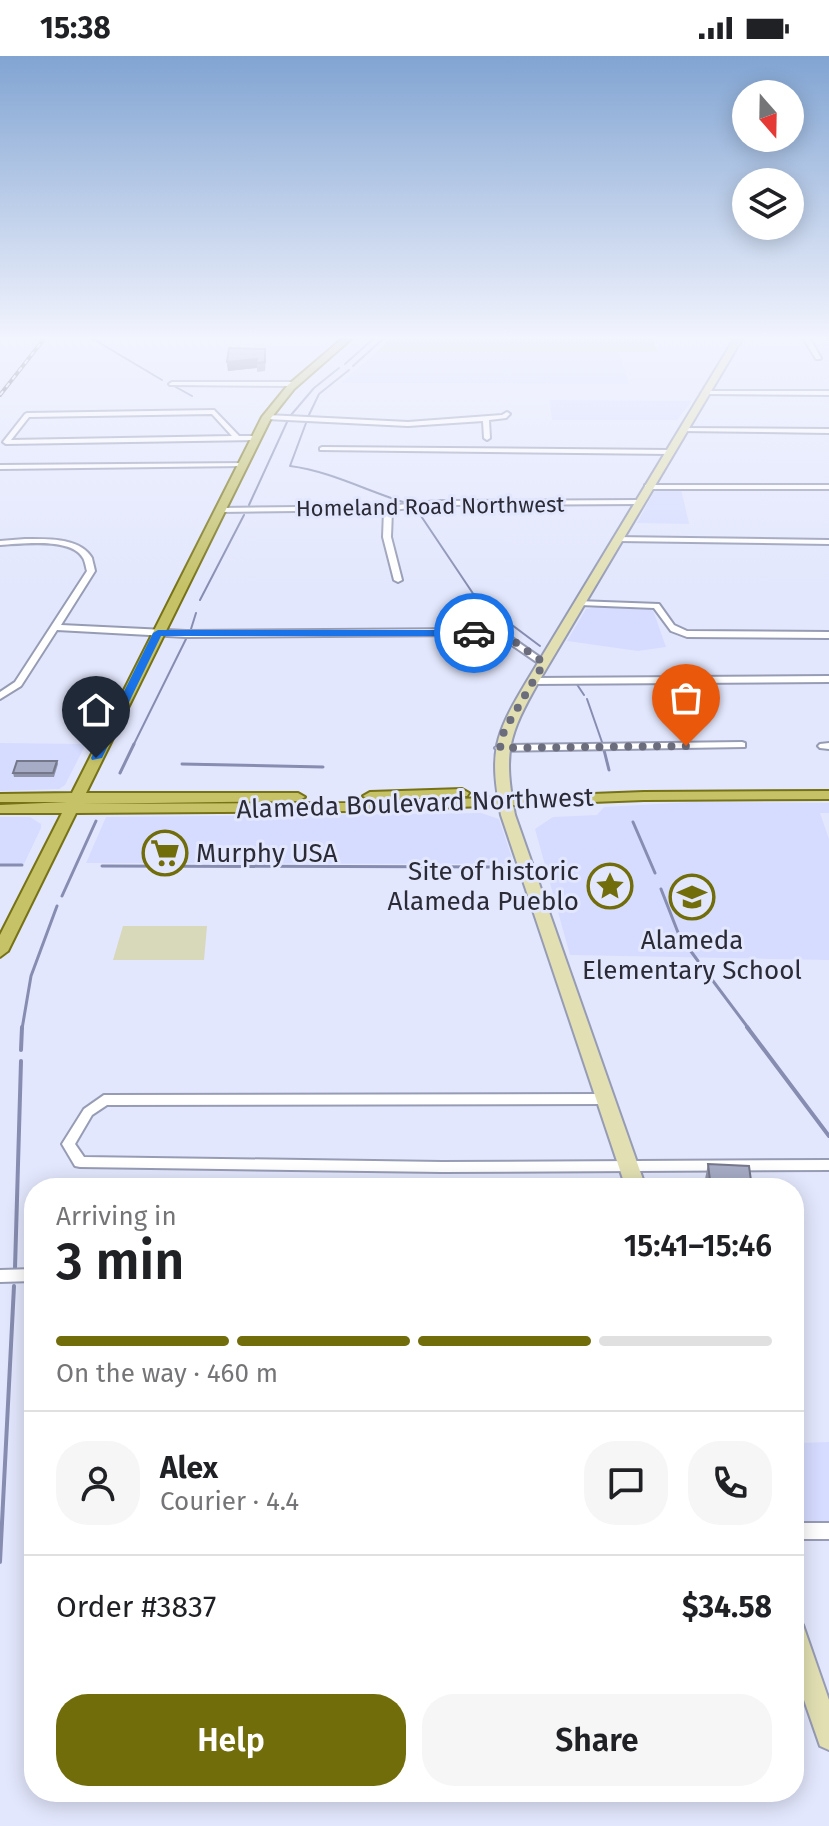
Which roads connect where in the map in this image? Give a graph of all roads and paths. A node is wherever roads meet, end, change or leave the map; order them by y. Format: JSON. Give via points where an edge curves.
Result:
{"nodes":[{"id":1,"x":22,"y":422,"type":"edge"},
{"id":2,"x":222,"y":422,"type":"edge"},
{"id":3,"x":265,"y":422,"type":"edge"},
{"id":4,"x":360,"y":422,"type":"edge"},
{"id":5,"x":445,"y":422,"type":"edge"},
{"id":6,"x":486,"y":422,"type":"edge"},
{"id":7,"x":688,"y":422,"type":"edge"},
{"id":8,"x":683,"y":430,"type":"junction"},
{"id":9,"x":829,"y":431,"type":"edge"},
{"id":10,"x":236,"y":437,"type":"junction"},
{"id":11,"x":257,"y":438,"type":"junction"},
{"id":12,"x":487,"y":438,"type":"dead end"},
{"id":13,"x":322,"y":449,"type":"dead end"},
{"id":14,"x":670,"y":452,"type":"junction"},
{"id":15,"x":229,"y":460,"type":"dead end"},
{"id":16,"x":91,"y":462,"type":"dead end"},
{"id":17,"x":148,"y":463,"type":"junction"},
{"id":18,"x":244,"y":464,"type":"junction"},
{"id":19,"x":0,"y":467,"type":"edge"},
{"id":20,"x":648,"y":487,"type":"junction"},
{"id":21,"x":829,"y":487,"type":"edge"},
{"id":22,"x":639,"y":502,"type":"junction"},
{"id":23,"x":388,"y":508,"type":"junction"},
{"id":24,"x":220,"y":510,"type":"junction"},
{"id":25,"x":618,"y":539,"type":"junction"},
{"id":26,"x":829,"y":542,"type":"edge"},
{"id":27,"x":0,"y":543,"type":"edge"},
{"id":28,"x":398,"y":580,"type":"dead end"},
{"id":29,"x":580,"y":603,"type":"junction"},
{"id":30,"x":57,"y":627,"type":"junction"},
{"id":31,"x":158,"y":633,"type":"junction"},
{"id":32,"x":829,"y":635,"type":"edge"},
{"id":33,"x":544,"y":663,"type":"junction"},
{"id":34,"x":829,"y":679,"type":"edge"},
{"id":35,"x":533,"y":681,"type":"junction"},
{"id":36,"x":0,"y":696,"type":"edge"},
{"id":37,"x":742,"y":745,"type":"dead end"},
{"id":38,"x":500,"y":748,"type":"junction"},
{"id":39,"x":829,"y":784,"type":"edge"},
{"id":40,"x":829,"y":795,"type":"edge"},
{"id":41,"x":505,"y":797,"type":"junction"},
{"id":42,"x":0,"y":798,"type":"edge"},
{"id":43,"x":74,"y":803,"type":"junction"},
{"id":44,"x":0,"y":809,"type":"edge"},
{"id":45,"x":0,"y":951,"type":"edge"},
{"id":46,"x":605,"y":1099,"type":"junction"},
{"id":47,"x":628,"y":1163,"type":"junction"},
{"id":48,"x":829,"y":1165,"type":"edge"},
{"id":49,"x":633,"y":1178,"type":"edge"},
{"id":50,"x":24,"y":1275,"type":"edge"},
{"id":51,"x":0,"y":1276,"type":"edge"},
{"id":52,"x":804,"y":1531,"type":"edge"},
{"id":53,"x":829,"y":1531,"type":"edge"},
{"id":54,"x":804,"y":1663,"type":"edge"},
{"id":55,"x":829,"y":1737,"type":"edge"}],
"edges":[{"from":1,"to":10,"type":"street","via":[[6,442]]},
{"from":2,"to":10,"type":"street"},
{"from":3,"to":11,"type":"main road"},
{"from":4,"to":5,"type":"street"},
{"from":6,"to":12,"type":"street"},
{"from":7,"to":8,"type":"main road"},
{"from":8,"to":9,"type":"street"},
{"from":8,"to":14,"type":"main road"},
{"from":10,"to":11,"type":"street"},
{"from":11,"to":18,"type":"main road"},
{"from":13,"to":14,"type":"street"},
{"from":14,"to":20,"type":"main road"},
{"from":15,"to":17,"type":"street"},
{"from":16,"to":17,"type":"street"},
{"from":17,"to":18,"type":"street"},
{"from":17,"to":19,"type":"street"},
{"from":18,"to":24,"type":"main road"},
{"from":20,"to":21,"type":"street"},
{"from":20,"to":22,"type":"main road"},
{"from":22,"to":23,"type":"street","name":"Homeland Road Northwest"},
{"from":22,"to":25,"type":"main road"},
{"from":23,"to":24,"type":"street","name":"Homeland Road Northwest"},
{"from":23,"to":28,"type":"street","via":[[387,537]]},
{"from":24,"to":31,"type":"main road"},
{"from":25,"to":26,"type":"street"},
{"from":25,"to":29,"type":"main road"},
{"from":27,"to":30,"type":"street","via":[[60,543],[74,546],[91,562],[91,571]]},
{"from":29,"to":32,"type":"street","via":[[656,606],[675,632],[687,634]]},
{"from":29,"to":33,"type":"main road"},
{"from":30,"to":31,"type":"street"},
{"from":30,"to":36,"type":"street","via":[[18,684]]},
{"from":31,"to":33,"type":"street","via":[[470,632],[505,637]]},
{"from":31,"to":43,"type":"main road"},
{"from":33,"to":35,"type":"main road"},
{"from":34,"to":35,"type":"street"},
{"from":35,"to":38,"type":"main road"},
{"from":37,"to":38,"type":"street"},
{"from":38,"to":41,"type":"main road"},
{"from":39,"to":41,"type":"main road","name":"Alameda Boulevard Northwest","via":[[643,785]]},
{"from":40,"to":41,"type":"main road","name":"Alameda Boulevard Northwest"},
{"from":41,"to":43,"type":"main road","name":"Alameda Boulevard Northwest","via":[[345,807]]},
{"from":41,"to":46,"type":"main road"},
{"from":42,"to":43,"type":"main road","name":"Alameda Boulevard Northwest"},
{"from":43,"to":44,"type":"main road","name":"Alameda Boulevard Northwest"},
{"from":43,"to":45,"type":"main road"},
{"from":46,"to":47,"type":"main road"},
{"from":46,"to":47,"type":"street","via":[[104,1100],[88,1112],[68,1144],[80,1162],[442,1167]]},
{"from":47,"to":48,"type":"street"},
{"from":47,"to":49,"type":"main road"},
{"from":50,"to":51,"type":"street"},
{"from":52,"to":53,"type":"street"},
{"from":54,"to":55,"type":"main road"}]}
